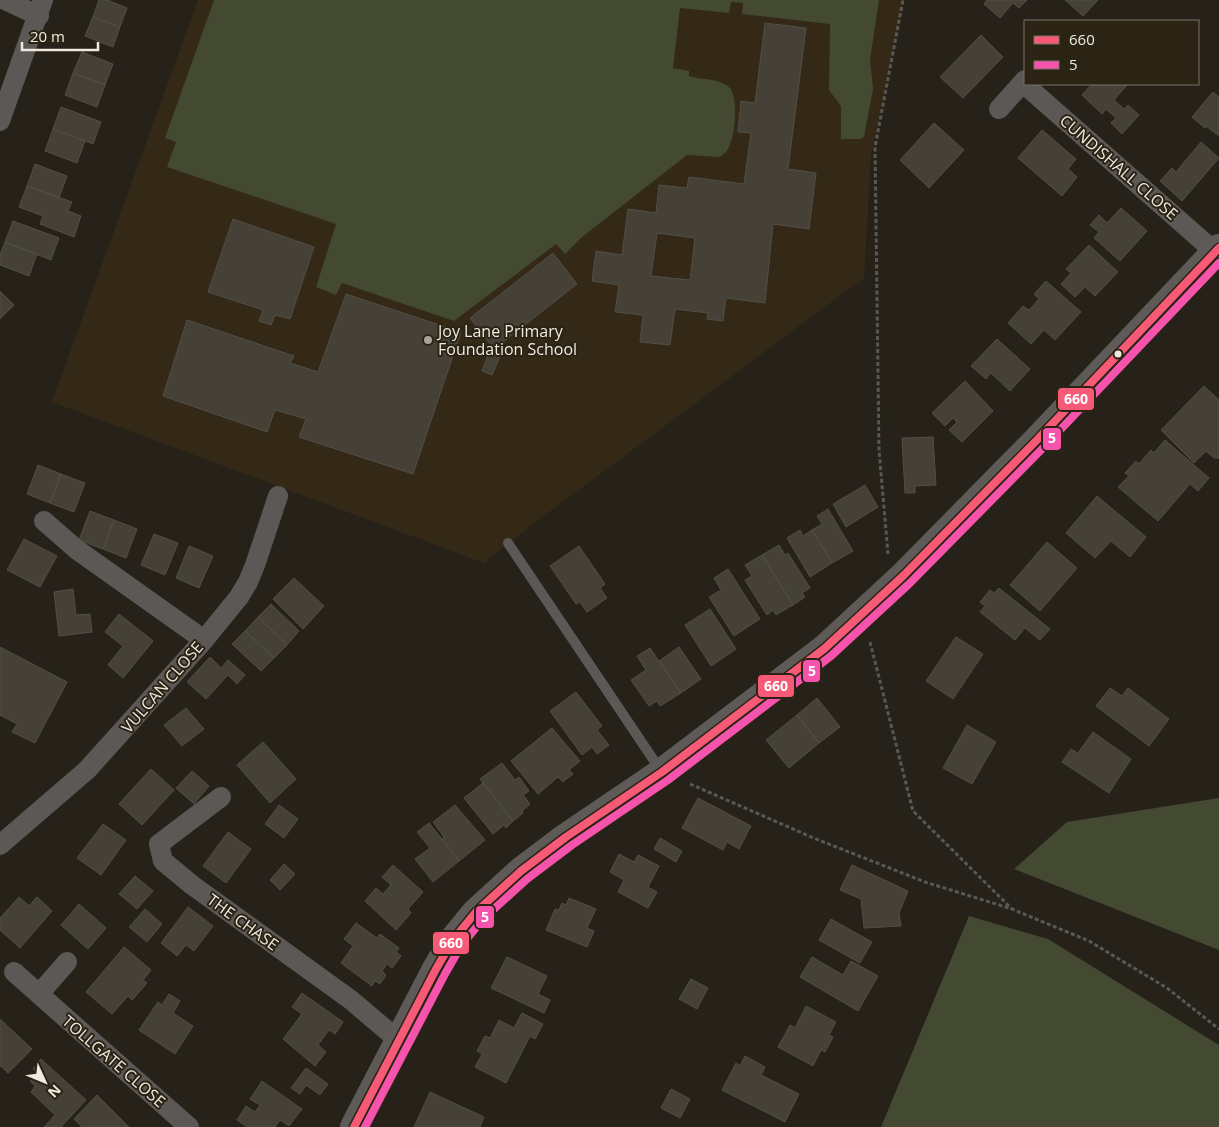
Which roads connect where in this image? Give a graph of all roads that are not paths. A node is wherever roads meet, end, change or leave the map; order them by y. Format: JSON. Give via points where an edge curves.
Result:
{"nodes":[{"id":1,"x":5,"y":0,"type":"edge"},
{"id":2,"x":41,"y":8,"type":"edge"},
{"id":3,"x":1024,"y":81,"type":"edge"},
{"id":4,"x":1029,"y":85,"type":"edge"},
{"id":5,"x":999,"y":109,"type":"dead end"},
{"id":6,"x":0,"y":121,"type":"edge"},
{"id":7,"x":1217,"y":250,"type":"edge"},
{"id":8,"x":278,"y":496,"type":"dead end"},
{"id":9,"x":44,"y":521,"type":"dead end"},
{"id":10,"x":508,"y":543,"type":"dead end"},
{"id":11,"x":204,"y":640,"type":"junction"},
{"id":12,"x":662,"y":772,"type":"junction"},
{"id":13,"x":222,"y":798,"type":"dead end"},
{"id":14,"x":0,"y":845,"type":"edge"},
{"id":15,"x":67,"y":962,"type":"dead end"},
{"id":16,"x":14,"y":972,"type":"dead end"},
{"id":17,"x":40,"y":994,"type":"junction"},
{"id":18,"x":398,"y":1040,"type":"junction"},
{"id":19,"x":189,"y":1127,"type":"edge"},
{"id":20,"x":354,"y":1127,"type":"edge"}],
"edges":[{"from":1,"to":2,"type":"street"},
{"from":2,"to":6,"type":"street"},
{"from":3,"to":5,"type":"street","name":"CUNDISHALL CLOSE"},
{"from":4,"to":7,"type":"street","name":"CUNDISHALL CLOSE"},
{"from":7,"to":12,"type":"street","via":[[1035,442],[863,614],[824,649]]},
{"from":8,"to":11,"type":"street","name":"VULCAN CLOSE","via":[[248,582]]},
{"from":9,"to":11,"type":"street","via":[[76,549]]},
{"from":10,"to":12,"type":"lane"},
{"from":11,"to":14,"type":"street","name":"VULCAN CLOSE","via":[[87,770]]},
{"from":12,"to":18,"type":"street","via":[[566,837],[521,871],[476,912],[453,940]]},
{"from":13,"to":18,"type":"street","name":"THE CHASE","via":[[159,844],[163,861],[351,1000]]},
{"from":15,"to":17,"type":"street"},
{"from":16,"to":17,"type":"street","name":"TOLLGATE CLOSE"},
{"from":17,"to":19,"type":"street","name":"TOLLGATE CLOSE"},
{"from":18,"to":20,"type":"street"}]}
